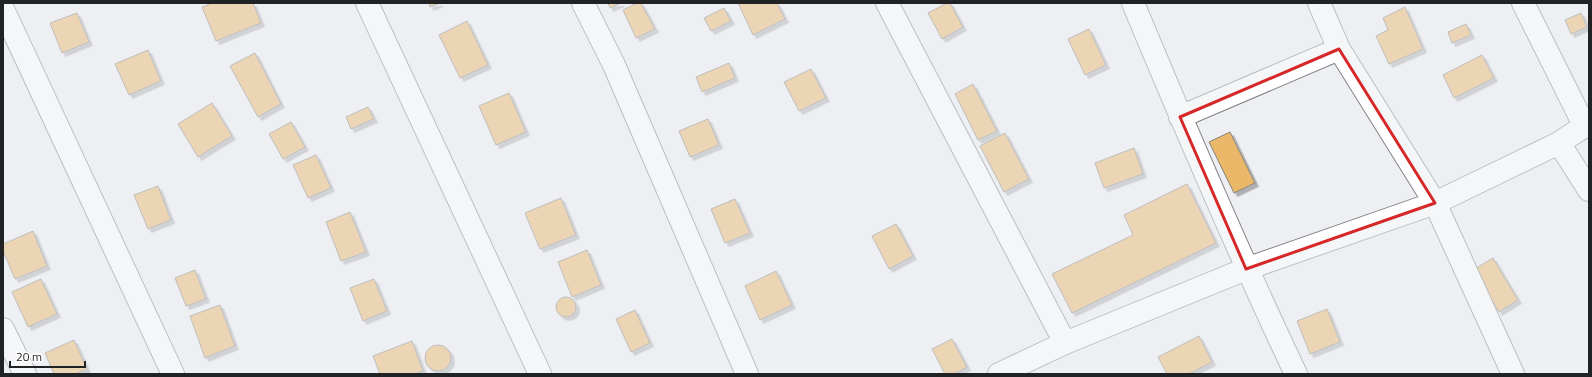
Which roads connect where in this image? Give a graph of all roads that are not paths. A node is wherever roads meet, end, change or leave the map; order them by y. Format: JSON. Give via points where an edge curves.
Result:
{"nodes":[{"id":1,"x":367,"y":3,"type":"edge"},
{"id":2,"x":582,"y":3,"type":"edge"},
{"id":3,"x":886,"y":3,"type":"edge"},
{"id":4,"x":1133,"y":3,"type":"edge"},
{"id":5,"x":1319,"y":3,"type":"edge"},
{"id":6,"x":1523,"y":3,"type":"edge"},
{"id":7,"x":3,"y":9,"type":"edge"},
{"id":8,"x":1339,"y":49,"type":"junction"},
{"id":9,"x":1180,"y":117,"type":"junction"},
{"id":10,"x":1587,"y":125,"type":"edge"},
{"id":11,"x":1559,"y":143,"type":"junction"},
{"id":12,"x":1589,"y":190,"type":"edge"},
{"id":13,"x":1435,"y":203,"type":"junction"},
{"id":14,"x":1246,"y":269,"type":"junction"},
{"id":15,"x":3,"y":329,"type":"edge"},
{"id":16,"x":1065,"y":343,"type":"junction"},
{"id":17,"x":25,"y":374,"type":"edge"},
{"id":18,"x":172,"y":374,"type":"edge"},
{"id":19,"x":540,"y":374,"type":"edge"},
{"id":20,"x":748,"y":374,"type":"edge"},
{"id":21,"x":999,"y":374,"type":"edge"},
{"id":22,"x":1296,"y":374,"type":"edge"},
{"id":23,"x":1513,"y":374,"type":"edge"}],
"edges":[{"from":1,"to":19,"type":"street"},
{"from":2,"to":20,"type":"street","via":[[614,65]]},
{"from":3,"to":16,"type":"street"},
{"from":4,"to":9,"type":"street"},
{"from":5,"to":8,"type":"street"},
{"from":6,"to":10,"type":"street"},
{"from":7,"to":18,"type":"street"},
{"from":8,"to":9,"type":"street"},
{"from":8,"to":13,"type":"street"},
{"from":9,"to":14,"type":"street"},
{"from":10,"to":11,"type":"street"},
{"from":11,"to":12,"type":"street"},
{"from":11,"to":13,"type":"street"},
{"from":13,"to":14,"type":"street"},
{"from":13,"to":23,"type":"street"},
{"from":14,"to":16,"type":"street"},
{"from":14,"to":22,"type":"street"},
{"from":15,"to":17,"type":"street"},
{"from":16,"to":21,"type":"street"}]}
